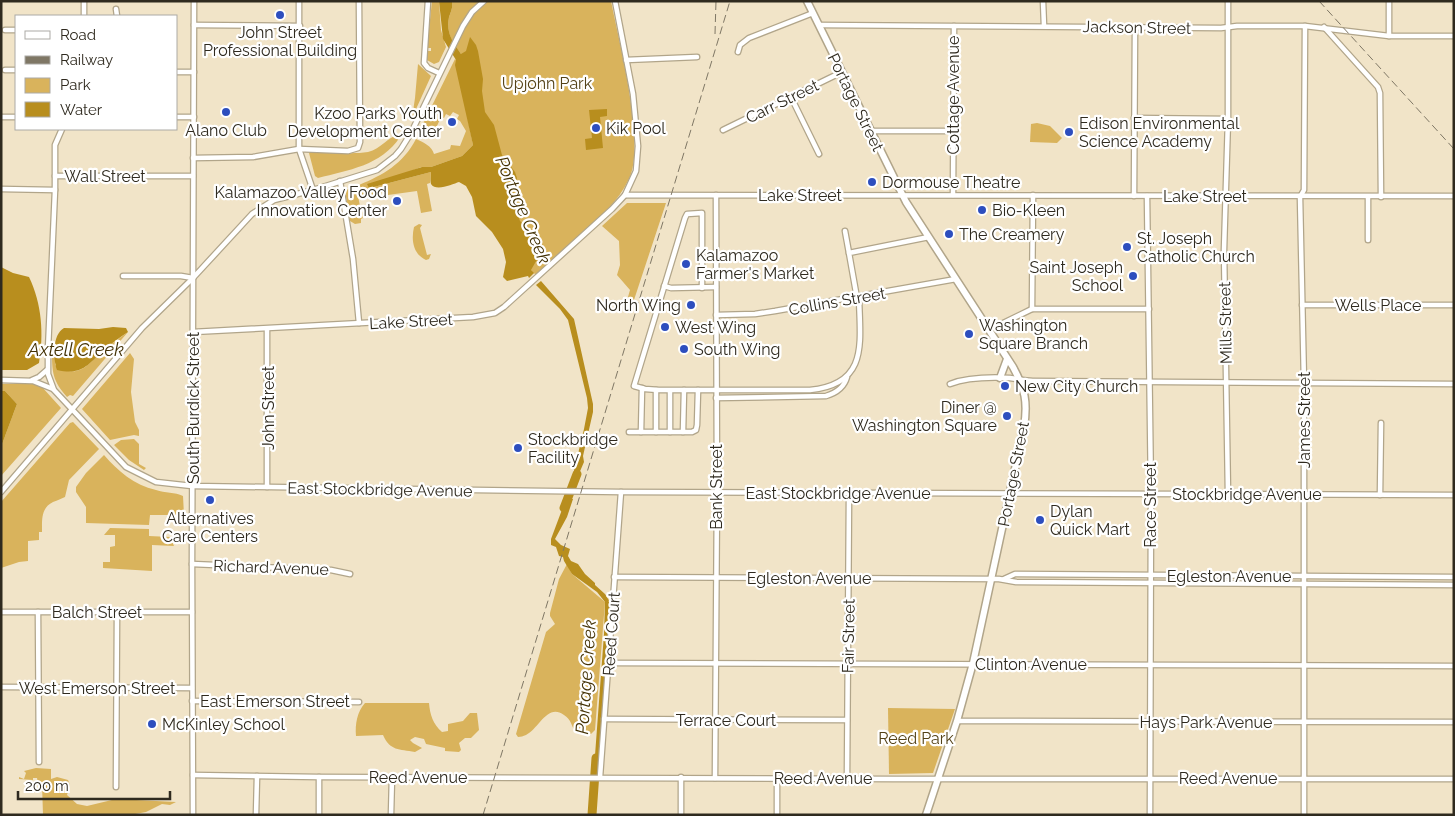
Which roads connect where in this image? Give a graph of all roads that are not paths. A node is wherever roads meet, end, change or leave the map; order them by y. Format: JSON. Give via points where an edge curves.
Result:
{"nodes":[{"id":1,"x":84,"y":1,"type":"edge"},
{"id":2,"x":194,"y":1,"type":"edge"},
{"id":3,"x":299,"y":1,"type":"edge"},
{"id":4,"x":359,"y":1,"type":"edge"},
{"id":5,"x":428,"y":1,"type":"edge"},
{"id":6,"x":484,"y":1,"type":"edge"},
{"id":7,"x":615,"y":1,"type":"edge"},
{"id":8,"x":808,"y":1,"type":"edge"},
{"id":9,"x":1043,"y":1,"type":"edge"},
{"id":10,"x":1228,"y":1,"type":"edge"},
{"id":11,"x":1389,"y":1,"type":"edge"},
{"id":12,"x":116,"y":9,"type":"dead end"},
{"id":13,"x":813,"y":13,"type":"junction"},
{"id":14,"x":84,"y":15,"type":"edge"},
{"id":15,"x":116,"y":15,"type":"edge"},
{"id":16,"x":194,"y":25,"type":"junction"},
{"id":17,"x":819,"y":25,"type":"junction"},
{"id":18,"x":300,"y":26,"type":"junction"},
{"id":19,"x":954,"y":26,"type":"junction"},
{"id":20,"x":1044,"y":26,"type":"junction"},
{"id":21,"x":1306,"y":26,"type":"junction"},
{"id":22,"x":1135,"y":27,"type":"junction"},
{"id":23,"x":1324,"y":27,"type":"junction"},
{"id":24,"x":1228,"y":28,"type":"junction"},
{"id":25,"x":5,"y":30,"type":"dead end"},
{"id":26,"x":15,"y":30,"type":"edge"},
{"id":27,"x":1388,"y":36,"type":"junction"},
{"id":28,"x":1454,"y":36,"type":"edge"},
{"id":29,"x":738,"y":52,"type":"dead end"},
{"id":30,"x":697,"y":56,"type":"dead end"},
{"id":31,"x":626,"y":60,"type":"junction"},
{"id":32,"x":6,"y":70,"type":"dead end"},
{"id":33,"x":15,"y":70,"type":"edge"},
{"id":34,"x":178,"y":72,"type":"edge"},
{"id":35,"x":194,"y":72,"type":"junction"},
{"id":36,"x":842,"y":72,"type":"junction"},
{"id":37,"x":439,"y":73,"type":"junction"},
{"id":38,"x":791,"y":97,"type":"junction"},
{"id":39,"x":15,"y":116,"type":"edge"},
{"id":40,"x":1,"y":117,"type":"edge"},
{"id":41,"x":178,"y":117,"type":"edge"},
{"id":42,"x":194,"y":117,"type":"junction"},
{"id":43,"x":1134,"y":118,"type":"junction"},
{"id":44,"x":1228,"y":119,"type":"junction"},
{"id":45,"x":62,"y":130,"type":"edge"},
{"id":46,"x":723,"y":130,"type":"dead end"},
{"id":47,"x":870,"y":131,"type":"junction"},
{"id":48,"x":953,"y":132,"type":"junction"},
{"id":49,"x":299,"y":149,"type":"junction"},
{"id":50,"x":819,"y":154,"type":"dead end"},
{"id":51,"x":193,"y":158,"type":"junction"},
{"id":52,"x":55,"y":176,"type":"junction"},
{"id":53,"x":193,"y":176,"type":"junction"},
{"id":54,"x":340,"y":181,"type":"junction"},
{"id":55,"x":1,"y":189,"type":"edge"},
{"id":56,"x":55,"y":190,"type":"junction"},
{"id":57,"x":313,"y":190,"type":"junction"},
{"id":58,"x":902,"y":194,"type":"junction"},
{"id":59,"x":625,"y":195,"type":"junction"},
{"id":60,"x":716,"y":195,"type":"junction"},
{"id":61,"x":953,"y":195,"type":"junction"},
{"id":62,"x":1033,"y":195,"type":"junction"},
{"id":63,"x":1134,"y":196,"type":"junction"},
{"id":64,"x":1147,"y":196,"type":"junction"},
{"id":65,"x":1226,"y":196,"type":"junction"},
{"id":66,"x":1368,"y":196,"type":"junction"},
{"id":67,"x":1381,"y":196,"type":"junction"},
{"id":68,"x":1454,"y":196,"type":"edge"},
{"id":69,"x":1300,"y":197,"type":"junction"},
{"id":70,"x":844,"y":231,"type":"dead end"},
{"id":71,"x":929,"y":237,"type":"junction"},
{"id":72,"x":1368,"y":240,"type":"dead end"},
{"id":73,"x":849,"y":253,"type":"junction"},
{"id":74,"x":123,"y":276,"type":"dead end"},
{"id":75,"x":193,"y":278,"type":"junction"},
{"id":76,"x":956,"y":279,"type":"junction"},
{"id":77,"x":664,"y":286,"type":"junction"},
{"id":78,"x":702,"y":288,"type":"junction"},
{"id":79,"x":716,"y":288,"type":"junction"},
{"id":80,"x":858,"y":298,"type":"junction"},
{"id":81,"x":1302,"y":305,"type":"junction"},
{"id":82,"x":1454,"y":305,"type":"edge"},
{"id":83,"x":1149,"y":309,"type":"junction"},
{"id":84,"x":1032,"y":310,"type":"junction"},
{"id":85,"x":716,"y":314,"type":"junction"},
{"id":86,"x":359,"y":323,"type":"junction"},
{"id":87,"x":267,"y":329,"type":"junction"},
{"id":88,"x":989,"y":330,"type":"junction"},
{"id":89,"x":193,"y":332,"type":"junction"},
{"id":90,"x":1007,"y":359,"type":"junction"},
{"id":91,"x":47,"y":370,"type":"junction"},
{"id":92,"x":847,"y":377,"type":"junction"},
{"id":93,"x":1000,"y":378,"type":"junction"},
{"id":94,"x":1,"y":380,"type":"edge"},
{"id":95,"x":29,"y":381,"type":"junction"},
{"id":96,"x":1021,"y":381,"type":"junction"},
{"id":97,"x":1150,"y":382,"type":"junction"},
{"id":98,"x":1226,"y":382,"type":"junction"},
{"id":99,"x":1304,"y":383,"type":"junction"},
{"id":100,"x":950,"y":384,"type":"dead end"},
{"id":101,"x":1454,"y":384,"type":"edge"},
{"id":102,"x":642,"y":388,"type":"junction"},
{"id":103,"x":716,"y":389,"type":"junction"},
{"id":104,"x":54,"y":390,"type":"junction"},
{"id":105,"x":656,"y":390,"type":"junction"},
{"id":106,"x":670,"y":390,"type":"junction"},
{"id":107,"x":684,"y":390,"type":"junction"},
{"id":108,"x":698,"y":390,"type":"junction"},
{"id":109,"x":716,"y":398,"type":"junction"},
{"id":110,"x":72,"y":409,"type":"junction"},
{"id":111,"x":1381,"y":423,"type":"dead end"},
{"id":112,"x":629,"y":432,"type":"dead end"},
{"id":113,"x":641,"y":432,"type":"junction"},
{"id":114,"x":656,"y":432,"type":"junction"},
{"id":115,"x":670,"y":432,"type":"junction"},
{"id":116,"x":683,"y":432,"type":"junction"},
{"id":117,"x":192,"y":486,"type":"junction"},
{"id":118,"x":267,"y":488,"type":"junction"},
{"id":119,"x":1,"y":492,"type":"edge"},
{"id":120,"x":621,"y":492,"type":"junction"},
{"id":121,"x":717,"y":492,"type":"junction"},
{"id":122,"x":849,"y":493,"type":"junction"},
{"id":123,"x":1011,"y":493,"type":"junction"},
{"id":124,"x":1151,"y":494,"type":"junction"},
{"id":125,"x":1228,"y":494,"type":"junction"},
{"id":126,"x":1304,"y":495,"type":"junction"},
{"id":127,"x":1380,"y":495,"type":"junction"},
{"id":128,"x":1454,"y":495,"type":"edge"},
{"id":129,"x":192,"y":564,"type":"junction"},
{"id":130,"x":350,"y":574,"type":"dead end"},
{"id":131,"x":1073,"y":575,"type":"junction"},
{"id":132,"x":1150,"y":575,"type":"junction"},
{"id":133,"x":1228,"y":576,"type":"junction"},
{"id":134,"x":1304,"y":576,"type":"junction"},
{"id":135,"x":1381,"y":576,"type":"junction"},
{"id":136,"x":614,"y":577,"type":"junction"},
{"id":137,"x":1454,"y":577,"type":"edge"},
{"id":138,"x":716,"y":578,"type":"junction"},
{"id":139,"x":849,"y":578,"type":"junction"},
{"id":140,"x":991,"y":579,"type":"junction"},
{"id":141,"x":1004,"y":579,"type":"junction"},
{"id":142,"x":1073,"y":583,"type":"junction"},
{"id":143,"x":1150,"y":583,"type":"junction"},
{"id":144,"x":1228,"y":584,"type":"junction"},
{"id":145,"x":1304,"y":584,"type":"junction"},
{"id":146,"x":1381,"y":584,"type":"junction"},
{"id":147,"x":1454,"y":585,"type":"edge"},
{"id":148,"x":1,"y":612,"type":"edge"},
{"id":149,"x":38,"y":612,"type":"junction"},
{"id":150,"x":117,"y":612,"type":"junction"},
{"id":151,"x":192,"y":612,"type":"junction"},
{"id":152,"x":609,"y":663,"type":"junction"},
{"id":153,"x":716,"y":663,"type":"junction"},
{"id":154,"x":973,"y":663,"type":"junction"},
{"id":155,"x":848,"y":664,"type":"junction"},
{"id":156,"x":1150,"y":664,"type":"junction"},
{"id":157,"x":1304,"y":665,"type":"junction"},
{"id":158,"x":1454,"y":666,"type":"edge"},
{"id":159,"x":1,"y":687,"type":"edge"},
{"id":160,"x":40,"y":687,"type":"junction"},
{"id":161,"x":116,"y":688,"type":"junction"},
{"id":162,"x":192,"y":688,"type":"junction"},
{"id":163,"x":192,"y":701,"type":"junction"},
{"id":164,"x":359,"y":702,"type":"dead end"},
{"id":165,"x":604,"y":720,"type":"junction"},
{"id":166,"x":715,"y":720,"type":"junction"},
{"id":167,"x":848,"y":720,"type":"junction"},
{"id":168,"x":957,"y":721,"type":"junction"},
{"id":169,"x":1150,"y":722,"type":"junction"},
{"id":170,"x":1304,"y":722,"type":"junction"},
{"id":171,"x":1454,"y":722,"type":"edge"},
{"id":172,"x":39,"y":762,"type":"dead end"},
{"id":173,"x":193,"y":774,"type":"junction"},
{"id":174,"x":257,"y":776,"type":"junction"},
{"id":175,"x":319,"y":777,"type":"junction"},
{"id":176,"x":392,"y":777,"type":"junction"},
{"id":177,"x":597,"y":777,"type":"junction"},
{"id":178,"x":681,"y":777,"type":"junction"},
{"id":179,"x":715,"y":778,"type":"junction"},
{"id":180,"x":777,"y":778,"type":"junction"},
{"id":181,"x":939,"y":778,"type":"junction"},
{"id":182,"x":1149,"y":778,"type":"junction"},
{"id":183,"x":847,"y":779,"type":"junction"},
{"id":184,"x":1304,"y":779,"type":"junction"},
{"id":185,"x":1454,"y":779,"type":"edge"},
{"id":186,"x":116,"y":787,"type":"dead end"},
{"id":187,"x":193,"y":815,"type":"edge"},
{"id":188,"x":256,"y":815,"type":"edge"},
{"id":189,"x":318,"y":815,"type":"edge"},
{"id":190,"x":392,"y":815,"type":"edge"},
{"id":191,"x":682,"y":815,"type":"edge"},
{"id":192,"x":777,"y":815,"type":"edge"},
{"id":193,"x":926,"y":815,"type":"edge"},
{"id":194,"x":1150,"y":815,"type":"edge"},
{"id":195,"x":1304,"y":815,"type":"edge"}],
"edges":[{"from":1,"to":14,"type":"street"},
{"from":2,"to":16,"type":"street","name":"South Burdick Street"},
{"from":3,"to":18,"type":"street"},
{"from":4,"to":49,"type":"street","via":[[358,148],[348,151]]},
{"from":5,"to":37,"type":"street","via":[[424,63]]},
{"from":6,"to":37,"type":"street","via":[[468,19]]},
{"from":7,"to":31,"type":"street"},
{"from":8,"to":13,"type":"main road","name":"Portage Street"},
{"from":9,"to":20,"type":"street"},
{"from":10,"to":24,"type":"street","name":"Mills Street"},
{"from":11,"to":27,"type":"street"},
{"from":12,"to":15,"type":"street"},
{"from":13,"to":17,"type":"main road","name":"Portage Street"},
{"from":13,"to":29,"type":"street","via":[[749,38],[740,45]]},
{"from":16,"to":18,"type":"street"},
{"from":16,"to":35,"type":"street","name":"South Burdick Street"},
{"from":17,"to":19,"type":"street","name":"Jackson Street"},
{"from":17,"to":36,"type":"main road","name":"Portage Street"},
{"from":18,"to":49,"type":"street"},
{"from":19,"to":20,"type":"street","name":"Jackson Street"},
{"from":19,"to":48,"type":"street","name":"Cottage Avenue"},
{"from":20,"to":22,"type":"street","name":"Jackson Street"},
{"from":21,"to":23,"type":"street","name":"Jackson Street"},
{"from":21,"to":24,"type":"street","name":"Jackson Street"},
{"from":21,"to":69,"type":"street","name":"James Street","via":[[1304,190]]},
{"from":22,"to":24,"type":"street","name":"Jackson Street"},
{"from":22,"to":43,"type":"street"},
{"from":23,"to":27,"type":"street","name":"Jackson Street"},
{"from":23,"to":67,"type":"street","via":[[1378,87]]},
{"from":24,"to":44,"type":"street","name":"Mills Street"},
{"from":25,"to":26,"type":"street"},
{"from":27,"to":28,"type":"street","name":"Jackson Street"},
{"from":30,"to":31,"type":"street"},
{"from":31,"to":59,"type":"street","via":[[638,156],[634,177]]},
{"from":32,"to":33,"type":"street"},
{"from":34,"to":35,"type":"street"},
{"from":35,"to":42,"type":"street","name":"South Burdick Street"},
{"from":36,"to":38,"type":"street","name":"Carr Street"},
{"from":36,"to":47,"type":"main road","name":"Portage Street"},
{"from":37,"to":54,"type":"street","via":[[406,141],[394,156],[377,170]]},
{"from":38,"to":46,"type":"street","name":"Carr Street"},
{"from":38,"to":50,"type":"street"},
{"from":39,"to":40,"type":"street"},
{"from":41,"to":42,"type":"street"},
{"from":42,"to":51,"type":"street","name":"South Burdick Street"},
{"from":43,"to":44,"type":"street"},
{"from":43,"to":63,"type":"street"},
{"from":44,"to":65,"type":"street","name":"Mills Street"},
{"from":45,"to":52,"type":"street","via":[[55,145]]},
{"from":47,"to":48,"type":"street"},
{"from":47,"to":58,"type":"main road","name":"Portage Street"},
{"from":48,"to":61,"type":"street","name":"Cottage Avenue"},
{"from":49,"to":51,"type":"street","via":[[253,156]]},
{"from":49,"to":57,"type":"street"},
{"from":51,"to":53,"type":"street","name":"South Burdick Street"},
{"from":52,"to":53,"type":"street","name":"Wall Street"},
{"from":52,"to":56,"type":"street","name":"Wall Street"},
{"from":53,"to":75,"type":"street","name":"South Burdick Street"},
{"from":54,"to":57,"type":"street"},
{"from":54,"to":86,"type":"street","via":[[354,264]]},
{"from":55,"to":56,"type":"street","name":"Wall Street"},
{"from":56,"to":91,"type":"street"},
{"from":57,"to":75,"type":"street","via":[[263,205]]},
{"from":58,"to":60,"type":"street","name":"Lake Street"},
{"from":58,"to":61,"type":"street","name":"Lake Street"},
{"from":58,"to":71,"type":"main road","name":"Portage Street"},
{"from":59,"to":60,"type":"street","name":"Lake Street"},
{"from":59,"to":86,"type":"street","name":"Lake Street","via":[[495,313]]},
{"from":60,"to":79,"type":"street","name":"Bank Street"},
{"from":61,"to":62,"type":"street","name":"Lake Street"},
{"from":62,"to":63,"type":"street","name":"Lake Street"},
{"from":62,"to":84,"type":"street"},
{"from":63,"to":64,"type":"street","name":"Lake Street"},
{"from":64,"to":65,"type":"street","name":"Lake Street"},
{"from":64,"to":83,"type":"street","name":"Race Street"},
{"from":65,"to":69,"type":"street","name":"Lake Street"},
{"from":65,"to":98,"type":"street","name":"Mills Street"},
{"from":66,"to":67,"type":"street","name":"Lake Street"},
{"from":66,"to":69,"type":"street","name":"Lake Street"},
{"from":66,"to":72,"type":"street"},
{"from":67,"to":68,"type":"street","name":"Lake Street"},
{"from":69,"to":81,"type":"street","name":"James Street"},
{"from":70,"to":73,"type":"street"},
{"from":71,"to":73,"type":"street"},
{"from":71,"to":76,"type":"main road","name":"Portage Street"},
{"from":73,"to":80,"type":"street"},
{"from":74,"to":75,"type":"street"},
{"from":75,"to":89,"type":"street","name":"South Burdick Street"},
{"from":75,"to":110,"type":"street","via":[[142,328]]},
{"from":76,"to":80,"type":"street","name":"Collins Street"},
{"from":76,"to":88,"type":"main road","name":"Portage Street"},
{"from":77,"to":78,"type":"street"},
{"from":77,"to":78,"type":"street","via":[[687,214],[702,213]]},
{"from":77,"to":102,"type":"street","via":[[634,386]]},
{"from":78,"to":79,"type":"street"},
{"from":79,"to":85,"type":"street","name":"Bank Street"},
{"from":80,"to":85,"type":"street","name":"Collins Street","via":[[764,313]]},
{"from":80,"to":92,"type":"street","via":[[858,356]]},
{"from":81,"to":82,"type":"street","name":"Wells Place"},
{"from":81,"to":99,"type":"street","name":"James Street"},
{"from":83,"to":84,"type":"street"},
{"from":83,"to":97,"type":"street","name":"Race Street"},
{"from":84,"to":88,"type":"street"},
{"from":85,"to":103,"type":"street","name":"Bank Street"},
{"from":86,"to":87,"type":"street","name":"Lake Street"},
{"from":87,"to":89,"type":"street","name":"Lake Street"},
{"from":87,"to":118,"type":"street","name":"John Street"},
{"from":88,"to":90,"type":"main road","name":"Portage Street"},
{"from":89,"to":117,"type":"street","name":"South Burdick Street"},
{"from":90,"to":93,"type":"main road"},
{"from":90,"to":96,"type":"main road","name":"Portage Street"},
{"from":91,"to":95,"type":"street"},
{"from":91,"to":104,"type":"street"},
{"from":92,"to":103,"type":"street","via":[[826,388],[810,390]]},
{"from":92,"to":109,"type":"street","via":[[839,390],[826,396]]},
{"from":93,"to":96,"type":"street"},
{"from":93,"to":100,"type":"street","via":[[967,379]]},
{"from":94,"to":95,"type":"street"},
{"from":95,"to":104,"type":"street"},
{"from":96,"to":97,"type":"street"},
{"from":96,"to":123,"type":"main road","name":"Portage Street","via":[[1025,395],[1025,423]]},
{"from":97,"to":98,"type":"street"},
{"from":97,"to":124,"type":"street","name":"Race Street"},
{"from":98,"to":99,"type":"street"},
{"from":98,"to":125,"type":"street","name":"Mills Street"},
{"from":99,"to":101,"type":"street"},
{"from":99,"to":126,"type":"street","name":"James Street"},
{"from":102,"to":105,"type":"street"},
{"from":102,"to":113,"type":"street"},
{"from":103,"to":108,"type":"street"},
{"from":103,"to":109,"type":"street","name":"Bank Street"},
{"from":104,"to":110,"type":"street","name":"East Stockbridge Avenue"},
{"from":105,"to":106,"type":"street"},
{"from":105,"to":114,"type":"street"},
{"from":106,"to":107,"type":"street"},
{"from":106,"to":115,"type":"street"},
{"from":107,"to":108,"type":"street"},
{"from":107,"to":116,"type":"street"},
{"from":108,"to":116,"type":"street","via":[[696,430]]},
{"from":109,"to":121,"type":"street","name":"Bank Street"},
{"from":110,"to":117,"type":"street","name":"East Stockbridge Avenue","via":[[126,467],[156,482]]},
{"from":110,"to":119,"type":"street"},
{"from":111,"to":127,"type":"street"},
{"from":112,"to":113,"type":"street"},
{"from":113,"to":114,"type":"street"},
{"from":114,"to":115,"type":"street"},
{"from":115,"to":116,"type":"street"},
{"from":117,"to":118,"type":"street","name":"East Stockbridge Avenue"},
{"from":117,"to":129,"type":"street","name":"South Burdick Street"},
{"from":118,"to":120,"type":"street","name":"East Stockbridge Avenue"},
{"from":120,"to":121,"type":"street","name":"East Stockbridge Avenue"},
{"from":120,"to":136,"type":"street","name":"Reed Court"},
{"from":121,"to":122,"type":"street","name":"East Stockbridge Avenue"},
{"from":121,"to":138,"type":"street","name":"Bank Street"},
{"from":122,"to":123,"type":"street","name":"East Stockbridge Avenue"},
{"from":122,"to":139,"type":"street","name":"Fair Street"},
{"from":123,"to":124,"type":"street","name":"Stockbridge Avenue"},
{"from":123,"to":140,"type":"main road","name":"Portage Street"},
{"from":124,"to":125,"type":"street","name":"Stockbridge Avenue"},
{"from":124,"to":132,"type":"street","name":"Race Street"},
{"from":125,"to":126,"type":"street","name":"Stockbridge Avenue"},
{"from":126,"to":127,"type":"street","name":"Stockbridge Avenue"},
{"from":126,"to":134,"type":"street","name":"James Street"},
{"from":127,"to":128,"type":"street","name":"Stockbridge Avenue"},
{"from":129,"to":130,"type":"street","name":"Richard Avenue","via":[[331,570]]},
{"from":129,"to":151,"type":"street","name":"South Burdick Street"},
{"from":131,"to":132,"type":"street","name":"Egleston Avenue"},
{"from":131,"to":141,"type":"street","name":"Egleston Avenue","via":[[1015,574]]},
{"from":131,"to":142,"type":"street"},
{"from":132,"to":133,"type":"street","name":"Egleston Avenue"},
{"from":132,"to":143,"type":"street","name":"Race Street"},
{"from":133,"to":134,"type":"street","name":"Egleston Avenue"},
{"from":133,"to":144,"type":"street"},
{"from":134,"to":135,"type":"street","name":"Egleston Avenue"},
{"from":134,"to":145,"type":"street","name":"James Street"},
{"from":135,"to":137,"type":"street","name":"Egleston Avenue"},
{"from":135,"to":146,"type":"street"},
{"from":136,"to":138,"type":"street","name":"Egleston Avenue"},
{"from":136,"to":152,"type":"street","name":"Reed Court"},
{"from":138,"to":139,"type":"street","name":"Egleston Avenue"},
{"from":138,"to":153,"type":"street","name":"Bank Street"},
{"from":139,"to":140,"type":"street","name":"Egleston Avenue"},
{"from":139,"to":155,"type":"street","name":"Fair Street"},
{"from":140,"to":141,"type":"street","name":"Egleston Avenue"},
{"from":140,"to":154,"type":"main road","name":"Portage Street"},
{"from":141,"to":142,"type":"street","name":"Egleston Avenue"},
{"from":142,"to":143,"type":"street","name":"Egleston Avenue"},
{"from":143,"to":144,"type":"street","name":"Egleston Avenue"},
{"from":143,"to":156,"type":"street","name":"Race Street"},
{"from":144,"to":145,"type":"street","name":"Egleston Avenue"},
{"from":145,"to":146,"type":"street","name":"Egleston Avenue"},
{"from":145,"to":157,"type":"street","name":"James Street"},
{"from":146,"to":147,"type":"street","name":"Egleston Avenue"},
{"from":148,"to":149,"type":"street","name":"Balch Street"},
{"from":149,"to":150,"type":"street","name":"Balch Street"},
{"from":149,"to":160,"type":"street"},
{"from":150,"to":151,"type":"street","name":"Balch Street"},
{"from":150,"to":161,"type":"street"},
{"from":151,"to":162,"type":"street","name":"South Burdick Street"},
{"from":152,"to":153,"type":"street","name":"Clinton Avenue"},
{"from":152,"to":165,"type":"street","name":"Reed Court"},
{"from":153,"to":155,"type":"street","name":"Clinton Avenue"},
{"from":153,"to":166,"type":"street","name":"Bank Street"},
{"from":154,"to":155,"type":"street","name":"Clinton Avenue"},
{"from":154,"to":156,"type":"street","name":"Clinton Avenue"},
{"from":154,"to":168,"type":"main road","name":"Portage Street"},
{"from":155,"to":167,"type":"street","name":"Fair Street"},
{"from":156,"to":157,"type":"street","name":"Clinton Avenue"},
{"from":156,"to":169,"type":"street","name":"Race Street"},
{"from":157,"to":158,"type":"street","name":"Clinton Avenue"},
{"from":157,"to":170,"type":"street","name":"James Street"},
{"from":159,"to":160,"type":"street","name":"West Emerson Street"},
{"from":160,"to":161,"type":"street","name":"West Emerson Street"},
{"from":160,"to":172,"type":"street"},
{"from":161,"to":162,"type":"street","name":"West Emerson Street"},
{"from":161,"to":186,"type":"street"},
{"from":162,"to":163,"type":"street","name":"South Burdick Street"},
{"from":163,"to":164,"type":"street","name":"East Emerson Street"},
{"from":163,"to":173,"type":"street","name":"South Burdick Street"},
{"from":165,"to":166,"type":"street","name":"Terrace Court"},
{"from":165,"to":177,"type":"street","name":"Reed Court"},
{"from":166,"to":167,"type":"street","name":"Terrace Court"},
{"from":166,"to":179,"type":"street","name":"Bank Street"},
{"from":167,"to":183,"type":"street","name":"Fair Street"},
{"from":168,"to":169,"type":"street","name":"Hays Park Avenue"},
{"from":168,"to":181,"type":"main road","name":"Portage Street"},
{"from":169,"to":170,"type":"street","name":"Hays Park Avenue"},
{"from":169,"to":182,"type":"street","name":"Race Street"},
{"from":170,"to":171,"type":"street","name":"Hays Park Avenue"},
{"from":170,"to":184,"type":"street","name":"James Street"},
{"from":173,"to":174,"type":"street","name":"Reed Avenue"},
{"from":173,"to":187,"type":"street","name":"South Burdick Street"},
{"from":174,"to":175,"type":"street","name":"Reed Avenue"},
{"from":174,"to":188,"type":"street"},
{"from":175,"to":176,"type":"street","name":"Reed Avenue"},
{"from":175,"to":189,"type":"street"},
{"from":176,"to":177,"type":"street","name":"Reed Avenue"},
{"from":176,"to":190,"type":"street"},
{"from":177,"to":178,"type":"street","name":"Reed Avenue"},
{"from":178,"to":179,"type":"street","name":"Reed Avenue"},
{"from":178,"to":191,"type":"street"},
{"from":179,"to":180,"type":"street","name":"Reed Avenue"},
{"from":180,"to":183,"type":"street","name":"Reed Avenue"},
{"from":180,"to":192,"type":"street"},
{"from":181,"to":182,"type":"street","name":"Reed Avenue"},
{"from":181,"to":183,"type":"street","name":"Reed Avenue"},
{"from":181,"to":193,"type":"main road","name":"Portage Street"},
{"from":182,"to":184,"type":"street","name":"Reed Avenue"},
{"from":182,"to":194,"type":"street","name":"Race Street"},
{"from":184,"to":185,"type":"street","name":"Reed Avenue"},
{"from":184,"to":195,"type":"street","name":"James Street"}]}
